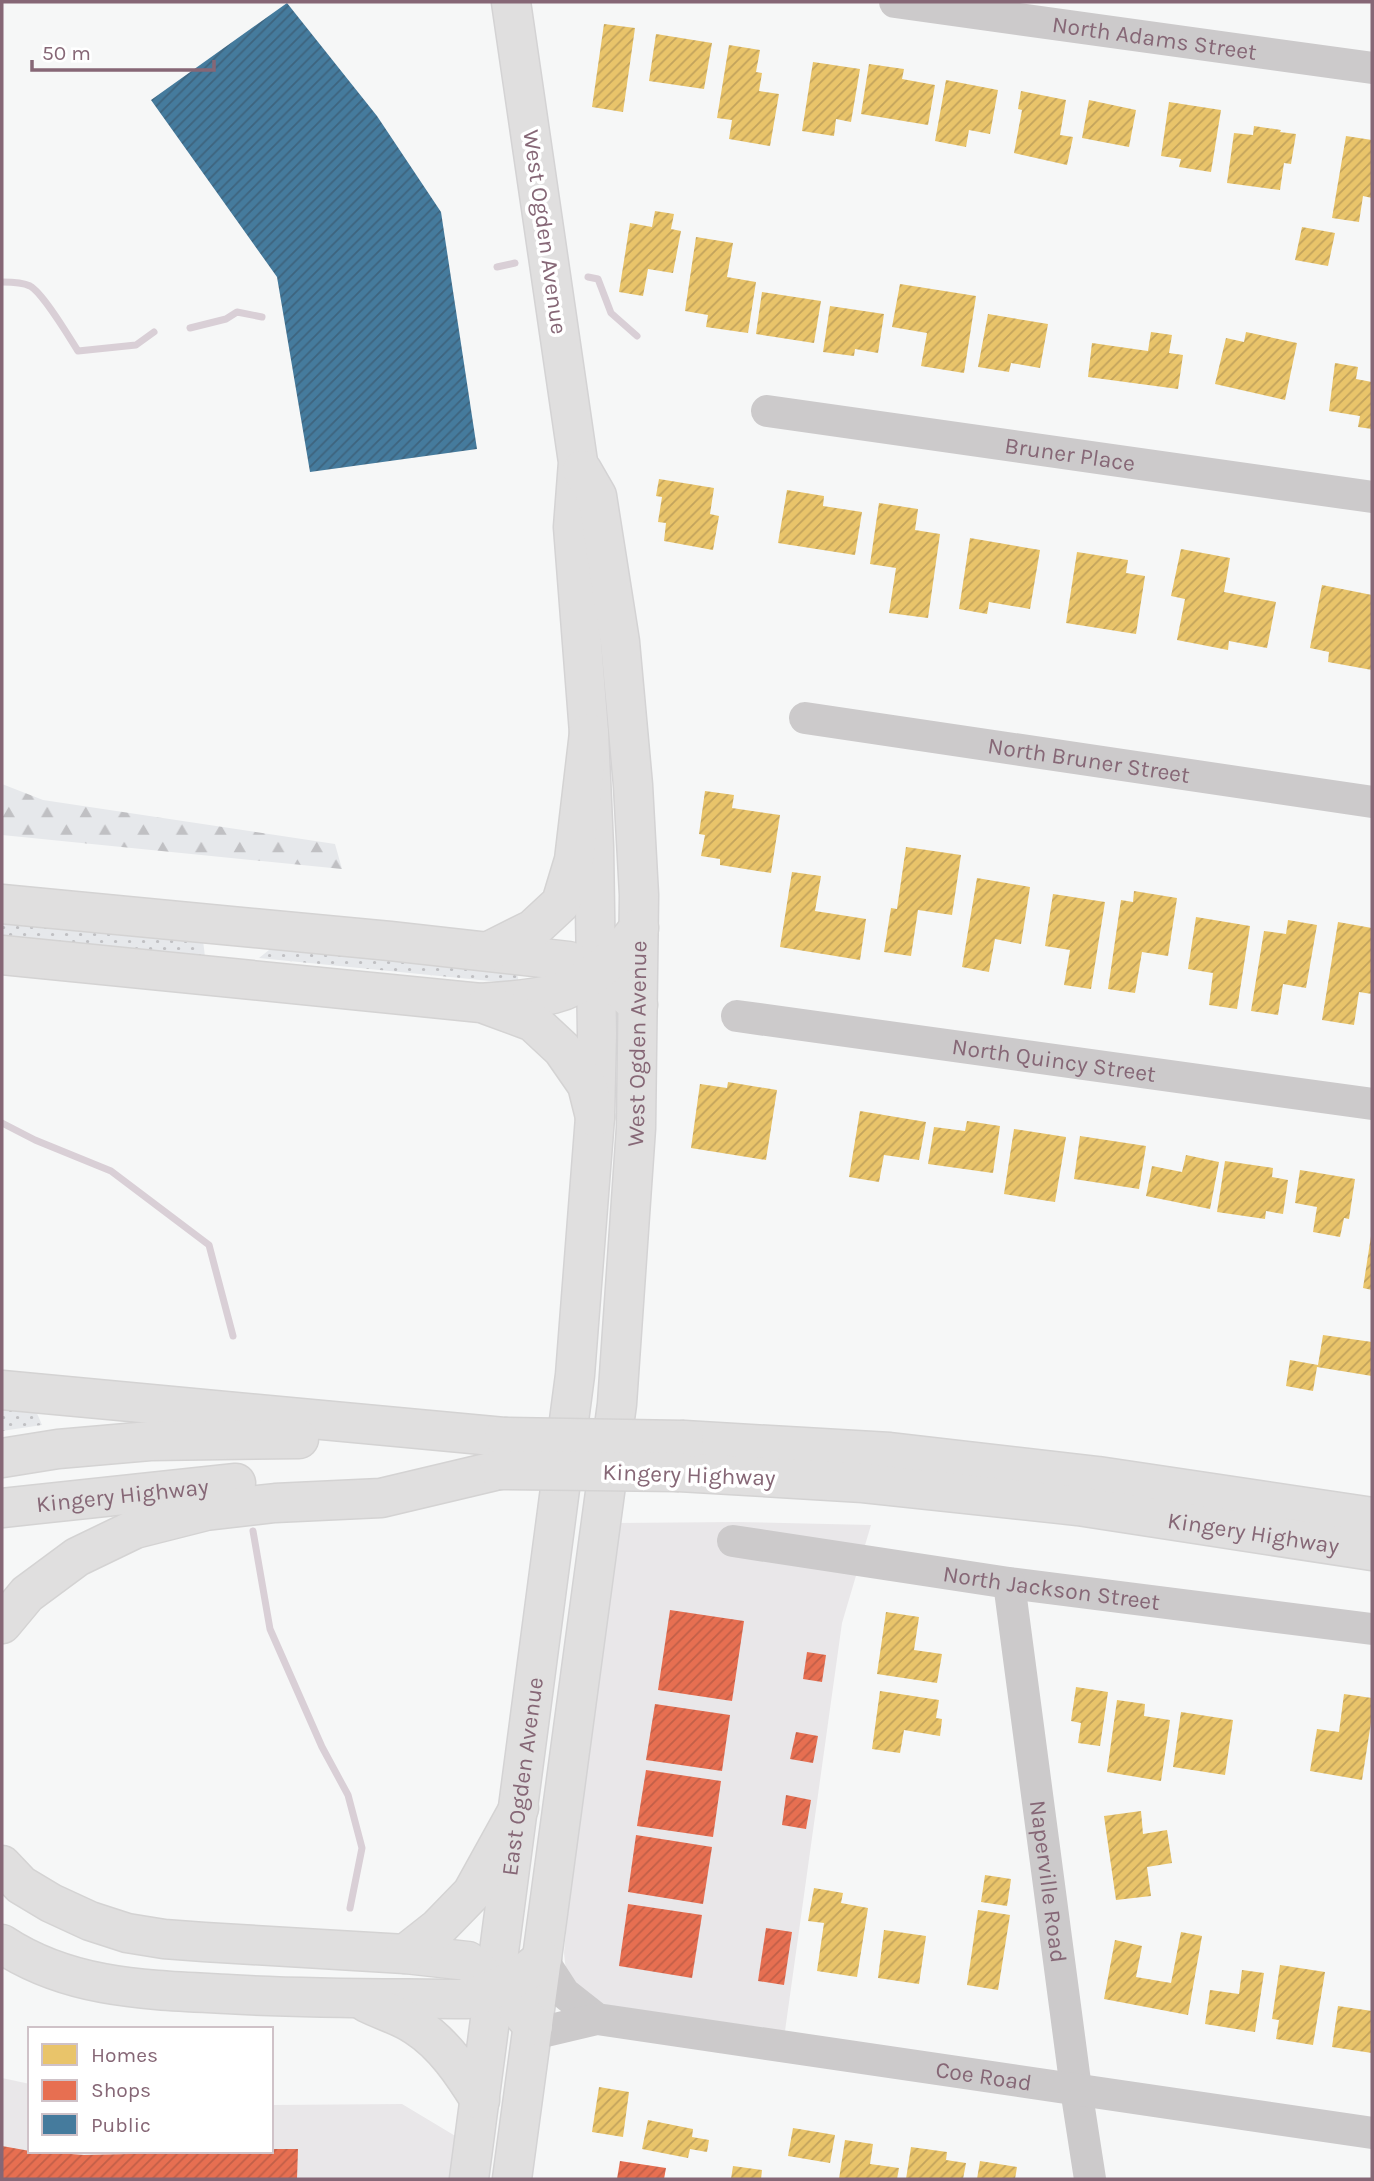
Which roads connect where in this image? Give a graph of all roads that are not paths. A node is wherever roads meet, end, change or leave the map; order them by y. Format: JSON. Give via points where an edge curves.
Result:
{"nodes":[{"id":1,"x":511,"y":2,"type":"edge"},
{"id":2,"x":895,"y":2,"type":"edge"},
{"id":3,"x":1372,"y":68,"type":"edge"},
{"id":4,"x":767,"y":411,"type":"dead end"},
{"id":5,"x":578,"y":462,"type":"junction"},
{"id":6,"x":1372,"y":497,"type":"edge"},
{"id":7,"x":805,"y":718,"type":"dead end"},
{"id":8,"x":589,"y":733,"type":"junction"},
{"id":9,"x":1372,"y":802,"type":"edge"},
{"id":10,"x":2,"y":904,"type":"edge"},
{"id":11,"x":639,"y":928,"type":"junction"},
{"id":12,"x":489,"y":951,"type":"junction"},
{"id":13,"x":2,"y":955,"type":"edge"},
{"id":14,"x":596,"y":972,"type":"junction"},
{"id":15,"x":481,"y":1003,"type":"junction"},
{"id":16,"x":638,"y":1005,"type":"junction"},
{"id":17,"x":737,"y":1016,"type":"dead end"},
{"id":18,"x":1372,"y":1104,"type":"edge"},
{"id":19,"x":595,"y":1117,"type":"junction"},
{"id":20,"x":575,"y":1375,"type":"joint"},
{"id":21,"x":2,"y":1390,"type":"edge"},
{"id":22,"x":502,"y":1454,"type":"junction"},
{"id":23,"x":682,"y":1456,"type":"junction"},
{"id":24,"x":2,"y":1458,"type":"edge"},
{"id":25,"x":2,"y":1508,"type":"edge"},
{"id":26,"x":1372,"y":1517,"type":"edge"},
{"id":27,"x":733,"y":1541,"type":"dead end"},
{"id":28,"x":1372,"y":1551,"type":"edge"},
{"id":29,"x":1009,"y":1583,"type":"junction"},
{"id":30,"x":2,"y":1624,"type":"edge"},
{"id":31,"x":1372,"y":1629,"type":"edge"},
{"id":32,"x":585,"y":1632,"type":"joint"},
{"id":33,"x":519,"y":1808,"type":"junction"},
{"id":34,"x":2,"y":1865,"type":"edge"},
{"id":35,"x":2,"y":1944,"type":"edge"},
{"id":36,"x":405,"y":1954,"type":"junction"},
{"id":37,"x":542,"y":1959,"type":"junction"},
{"id":38,"x":496,"y":1987,"type":"junction"},
{"id":39,"x":355,"y":1998,"type":"junction"},
{"id":40,"x":597,"y":2019,"type":"junction"},
{"id":41,"x":532,"y":2032,"type":"junction"},
{"id":42,"x":1076,"y":2089,"type":"junction"},
{"id":43,"x":480,"y":2100,"type":"junction"},
{"id":44,"x":1372,"y":2133,"type":"edge"},
{"id":45,"x":469,"y":2179,"type":"edge"},
{"id":46,"x":512,"y":2179,"type":"edge"},
{"id":47,"x":1090,"y":2179,"type":"edge"}],
"edges":[{"from":1,"to":5,"type":"main road","name":"West Ogden Avenue"},
{"from":2,"to":3,"type":"street","name":"North Adams Street"},
{"from":4,"to":6,"type":"street","name":"Bruner Place"},
{"from":5,"to":8,"type":"main road","name":"West Ogden Avenue","via":[[573,527]]},
{"from":5,"to":11,"type":"main road","name":"West Ogden Avenue","via":[[597,496],[620,642]]},
{"from":7,"to":9,"type":"street","name":"North Bruner Street"},
{"from":8,"to":12,"type":"main road","via":[[574,860],[561,904],[533,929]]},
{"from":8,"to":14,"type":"main road","name":"West Ogden Avenue"},
{"from":10,"to":12,"type":"main road"},
{"from":11,"to":14,"type":"main road"},
{"from":11,"to":16,"type":"main road","name":"West Ogden Avenue"},
{"from":12,"to":14,"type":"main road","via":[[569,961]]},
{"from":13,"to":15,"type":"main road"},
{"from":14,"to":15,"type":"main road","via":[[556,993]]},
{"from":14,"to":16,"type":"main road"},
{"from":14,"to":19,"type":"main road","name":"West Ogden Avenue"},
{"from":15,"to":19,"type":"main road","via":[[533,1022],[562,1049],[587,1085]]},
{"from":16,"to":32,"type":"main road","name":"West Ogden Avenue","via":[[636,1128],[617,1404]]},
{"from":17,"to":18,"type":"street","name":"North Quincy Street"},
{"from":19,"to":20,"type":"main road","name":"West Ogden Avenue"},
{"from":20,"to":33,"type":"main road","name":"East Ogden Avenue"},
{"from":21,"to":22,"type":"main road"},
{"from":22,"to":23,"type":"main road","name":"Kingery Highway","bridge":true},
{"from":22,"to":24,"type":"main road","name":"Kingery Highway","via":[[150,1441]]},
{"from":22,"to":25,"type":"main road","name":"Kingery Highway"},
{"from":22,"to":30,"type":"main road","via":[[381,1498],[206,1511],[135,1529],[77,1557],[27,1594]]},
{"from":23,"to":26,"type":"main road","name":"Kingery Highway","via":[[890,1452],[1098,1476]]},
{"from":23,"to":28,"type":"main road","name":"Kingery Highway","via":[[863,1483],[1065,1505]]},
{"from":27,"to":29,"type":"street","name":"North Jackson Street"},
{"from":29,"to":31,"type":"street","name":"North Jackson Street"},
{"from":29,"to":42,"type":"street","name":"Naperville Road"},
{"from":32,"to":37,"type":"main road","name":"East Ogden Avenue"},
{"from":33,"to":36,"type":"main road","via":[[472,1894]]},
{"from":33,"to":38,"type":"main road","name":"East Ogden Avenue"},
{"from":34,"to":36,"type":"main road","via":[[21,1885],[51,1903],[127,1933]]},
{"from":35,"to":39,"type":"main road","via":[[32,1963],[108,1985]]},
{"from":36,"to":38,"type":"main road","via":[[468,1961]]},
{"from":37,"to":38,"type":"main road"},
{"from":37,"to":40,"type":"street","name":"Coe Road","via":[[564,1993]]},
{"from":37,"to":41,"type":"main road","name":"East Ogden Avenue"},
{"from":38,"to":39,"type":"main road","via":[[467,1999]]},
{"from":38,"to":41,"type":"main road"},
{"from":38,"to":43,"type":"main road","name":"East Ogden Avenue"},
{"from":39,"to":43,"type":"main road","via":[[416,2026],[460,2068]]},
{"from":40,"to":41,"type":"street","name":"Coe Road"},
{"from":40,"to":42,"type":"street","name":"Coe Road"},
{"from":41,"to":46,"type":"main road","name":"East Ogden Avenue"},
{"from":42,"to":44,"type":"street","name":"Coe Road"},
{"from":42,"to":47,"type":"street","name":"Naperville Road"},
{"from":43,"to":45,"type":"main road","name":"East Ogden Avenue"}]}
